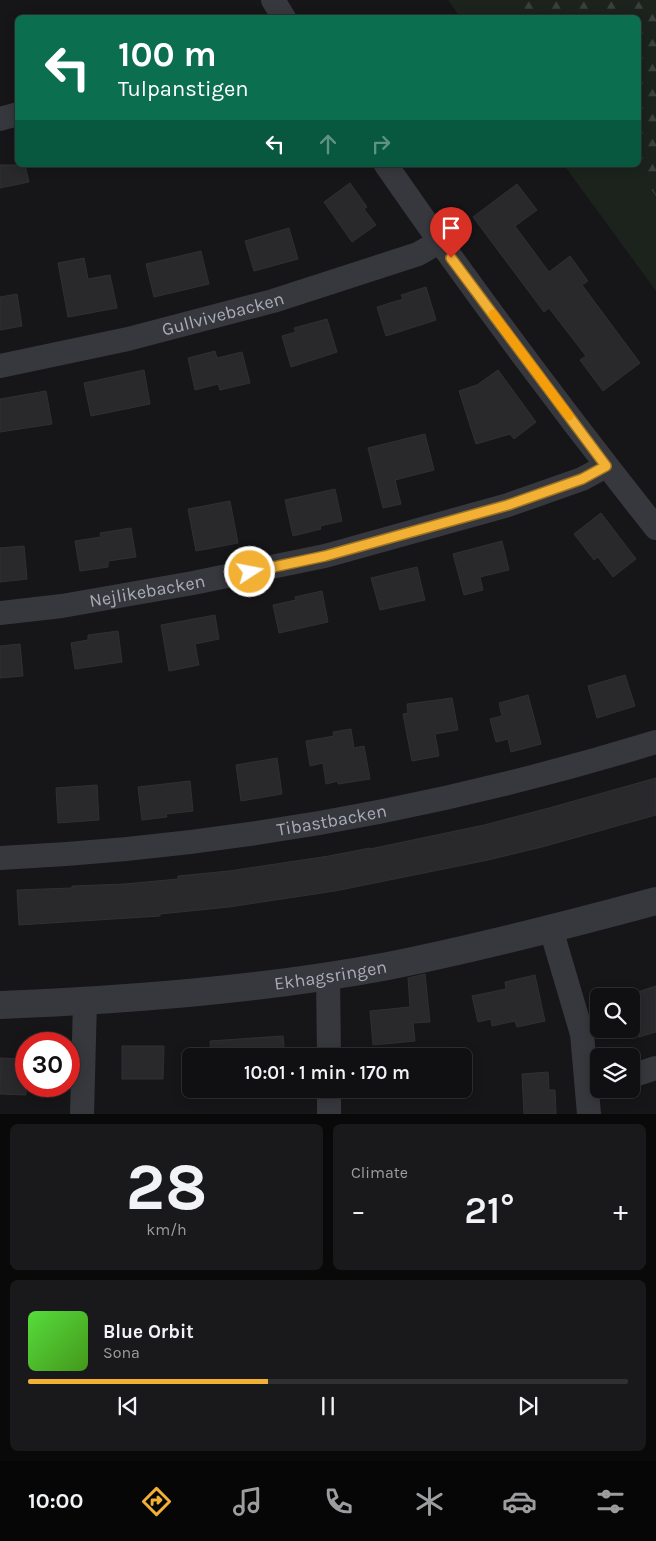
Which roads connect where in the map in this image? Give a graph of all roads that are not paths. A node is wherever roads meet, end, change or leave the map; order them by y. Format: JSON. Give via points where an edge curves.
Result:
{"nodes":[{"id":1,"x":272,"y":0,"type":"edge"},
{"id":2,"x":282,"y":15,"type":"edge"},
{"id":3,"x":15,"y":115,"type":"edge"},
{"id":4,"x":0,"y":119,"type":"edge"},
{"id":5,"x":387,"y":167,"type":"edge"},
{"id":6,"x":439,"y":242,"type":"junction"},
{"id":7,"x":0,"y":366,"type":"edge"},
{"id":8,"x":606,"y":466,"type":"junction"},
{"id":9,"x":656,"y":528,"type":"edge"},
{"id":10,"x":0,"y":613,"type":"edge"},
{"id":11,"x":656,"y":742,"type":"edge"},
{"id":12,"x":0,"y":858,"type":"edge"},
{"id":13,"x":656,"y":900,"type":"edge"},
{"id":14,"x":552,"y":929,"type":"junction"},
{"id":15,"x":328,"y":976,"type":"junction"},
{"id":16,"x":86,"y":1002,"type":"junction"},
{"id":17,"x":0,"y":1005,"type":"edge"},
{"id":18,"x":329,"y":1048,"type":"edge"},
{"id":19,"x":656,"y":1068,"type":"edge"},
{"id":20,"x":590,"y":1070,"type":"edge"},
{"id":21,"x":640,"y":1073,"type":"edge"},
{"id":22,"x":329,"y":1098,"type":"edge"},
{"id":23,"x":591,"y":1098,"type":"edge"},
{"id":24,"x":82,"y":1114,"type":"edge"},
{"id":25,"x":329,"y":1114,"type":"edge"},
{"id":26,"x":589,"y":1114,"type":"edge"}],
"edges":[{"from":1,"to":2,"type":"street"},
{"from":3,"to":4,"type":"street"},
{"from":5,"to":6,"type":"street"},
{"from":6,"to":7,"type":"street","name":"Gullvivebacken","via":[[418,254],[273,301],[128,339]]},
{"from":6,"to":8,"type":"street"},
{"from":8,"to":9,"type":"street"},
{"from":8,"to":10,"type":"street","name":"Nejlikebacken","via":[[582,479],[508,505],[325,556],[62,606]]},
{"from":11,"to":12,"type":"street","name":"Tibastbacken","via":[[581,765],[444,798],[306,825],[194,842]]},
{"from":13,"to":14,"type":"street","name":"Ekhagsringen"},
{"from":14,"to":15,"type":"street","name":"Ekhagsringen","via":[[388,966]]},
{"from":14,"to":20,"type":"street"},
{"from":15,"to":16,"type":"street","name":"Ekhagsringen"},
{"from":15,"to":18,"type":"street"},
{"from":16,"to":17,"type":"street","name":"Ekhagsringen"},
{"from":16,"to":24,"type":"street"},
{"from":19,"to":21,"type":"street"},
{"from":22,"to":25,"type":"street"},
{"from":23,"to":26,"type":"street"}]}
